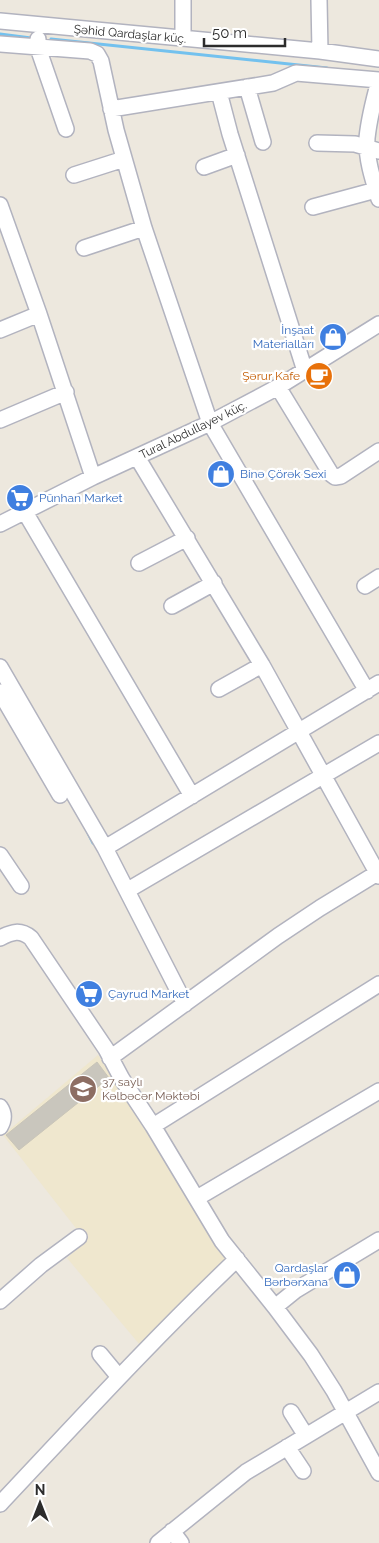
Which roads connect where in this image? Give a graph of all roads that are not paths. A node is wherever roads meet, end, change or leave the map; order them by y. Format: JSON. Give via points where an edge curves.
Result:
{"nodes":[{"id":1,"x":183,"y":0,"type":"edge"},
{"id":2,"x":319,"y":0,"type":"edge"},
{"id":3,"x":0,"y":21,"type":"edge"},
{"id":4,"x":38,"y":25,"type":"junction"},
{"id":5,"x":184,"y":38,"type":"junction"},
{"id":6,"x":0,"y":44,"type":"edge"},
{"id":7,"x":38,"y":48,"type":"junction"},
{"id":8,"x":320,"y":51,"type":"junction"},
{"id":9,"x":379,"y":59,"type":"edge"},
{"id":10,"x":379,"y":80,"type":"edge"},
{"id":11,"x":247,"y":87,"type":"junction"},
{"id":12,"x":219,"y":92,"type":"junction"},
{"id":13,"x":111,"y":109,"type":"junction"},
{"id":14,"x":66,"y":129,"type":"dead end"},
{"id":15,"x":263,"y":142,"type":"dead end"},
{"id":16,"x":317,"y":143,"type":"dead end"},
{"id":17,"x":373,"y":150,"type":"edge"},
{"id":18,"x":237,"y":155,"type":"junction"},
{"id":19,"x":124,"y":159,"type":"junction"},
{"id":20,"x":204,"y":167,"type":"dead end"},
{"id":21,"x":74,"y":174,"type":"dead end"},
{"id":22,"x":378,"y":195,"type":"edge"},
{"id":23,"x":0,"y":205,"type":"edge"},
{"id":24,"x":313,"y":207,"type":"dead end"},
{"id":25,"x":144,"y":228,"type":"junction"},
{"id":26,"x":4,"y":235,"type":"edge"},
{"id":27,"x":84,"y":248,"type":"dead end"},
{"id":28,"x":39,"y":314,"type":"junction"},
{"id":29,"x":379,"y":324,"type":"edge"},
{"id":30,"x":0,"y":330,"type":"edge"},
{"id":31,"x":305,"y":371,"type":"junction"},
{"id":32,"x":278,"y":387,"type":"junction"},
{"id":33,"x":66,"y":392,"type":"junction"},
{"id":34,"x":0,"y":420,"type":"edge"},
{"id":35,"x":210,"y":424,"type":"junction"},
{"id":36,"x":379,"y":451,"type":"edge"},
{"id":37,"x":137,"y":457,"type":"junction"},
{"id":38,"x":94,"y":477,"type":"junction"},
{"id":39,"x":25,"y":512,"type":"junction"},
{"id":40,"x":0,"y":524,"type":"edge"},
{"id":41,"x":187,"y":538,"type":"junction"},
{"id":42,"x":139,"y":563,"type":"dead end"},
{"id":43,"x":379,"y":577,"type":"edge"},
{"id":44,"x":214,"y":583,"type":"junction"},
{"id":45,"x":365,"y":586,"type":"dead end"},
{"id":46,"x":172,"y":606,"type":"dead end"},
{"id":47,"x":262,"y":665,"type":"junction"},
{"id":48,"x":0,"y":667,"type":"edge"},
{"id":49,"x":373,"y":687,"type":"edge"},
{"id":50,"x":219,"y":689,"type":"dead end"},
{"id":51,"x":0,"y":692,"type":"edge"},
{"id":52,"x":299,"y":732,"type":"junction"},
{"id":53,"x":379,"y":743,"type":"edge"},
{"id":54,"x":323,"y":775,"type":"junction"},
{"id":55,"x":60,"y":795,"type":"dead end"},
{"id":56,"x":192,"y":796,"type":"junction"},
{"id":57,"x":105,"y":848,"type":"junction"},
{"id":58,"x":0,"y":855,"type":"edge"},
{"id":59,"x":378,"y":874,"type":"edge"},
{"id":60,"x":21,"y":886,"type":"dead end"},
{"id":61,"x":128,"y":890,"type":"junction"},
{"id":62,"x":0,"y":938,"type":"edge"},
{"id":63,"x":379,"y":984,"type":"edge"},
{"id":64,"x":185,"y":1004,"type":"junction"},
{"id":65,"x":110,"y":1058,"type":"junction"},
{"id":66,"x":379,"y":1091,"type":"edge"},
{"id":67,"x":0,"y":1107,"type":"edge"},
{"id":68,"x":153,"y":1126,"type":"junction"},
{"id":69,"x":0,"y":1127,"type":"edge"},
{"id":70,"x":197,"y":1198,"type":"junction"},
{"id":71,"x":79,"y":1237,"type":"dead end"},
{"id":72,"x":379,"y":1240,"type":"edge"},
{"id":73,"x":237,"y":1259,"type":"junction"},
{"id":74,"x":0,"y":1301,"type":"edge"},
{"id":75,"x":276,"y":1307,"type":"junction"},
{"id":76,"x":100,"y":1354,"type":"dead end"},
{"id":77,"x":119,"y":1377,"type":"junction"},
{"id":78,"x":379,"y":1392,"type":"edge"},
{"id":79,"x":291,"y":1412,"type":"dead end"},
{"id":80,"x":345,"y":1412,"type":"junction"},
{"id":81,"x":306,"y":1436,"type":"junction"},
{"id":82,"x":287,"y":1447,"type":"junction"},
{"id":83,"x":303,"y":1471,"type":"dead end"},
{"id":84,"x":379,"y":1473,"type":"edge"},
{"id":85,"x":0,"y":1504,"type":"edge"},
{"id":86,"x":176,"y":1537,"type":"edge"},
{"id":87,"x":158,"y":1543,"type":"edge"}],
"edges":[{"from":1,"to":5,"type":"street"},
{"from":2,"to":8,"type":"street"},
{"from":3,"to":4,"type":"street","name":"Şəhid Qardaşlar küç."},
{"from":4,"to":5,"type":"street","name":"Şəhid Qardaşlar küç."},
{"from":4,"to":7,"type":"street"},
{"from":5,"to":8,"type":"street","name":"Şəhid Qardaşlar küç."},
{"from":6,"to":7,"type":"street"},
{"from":7,"to":13,"type":"street","via":[[97,54]]},
{"from":7,"to":14,"type":"street"},
{"from":8,"to":9,"type":"street","name":"Şəhid Qardaşlar küç."},
{"from":10,"to":11,"type":"street","via":[[296,73],[273,83]]},
{"from":10,"to":17,"type":"street","via":[[372,108]]},
{"from":11,"to":12,"type":"street"},
{"from":11,"to":15,"type":"street"},
{"from":12,"to":13,"type":"street"},
{"from":12,"to":18,"type":"street"},
{"from":13,"to":19,"type":"street"},
{"from":16,"to":17,"type":"street","via":[[355,144]]},
{"from":17,"to":22,"type":"street","via":[[369,162]]},
{"from":18,"to":20,"type":"street"},
{"from":18,"to":31,"type":"street"},
{"from":19,"to":21,"type":"street"},
{"from":19,"to":25,"type":"street"},
{"from":22,"to":24,"type":"street"},
{"from":23,"to":26,"type":"street"},
{"from":25,"to":27,"type":"street"},
{"from":25,"to":35,"type":"street"},
{"from":26,"to":28,"type":"street"},
{"from":28,"to":30,"type":"street"},
{"from":28,"to":33,"type":"street"},
{"from":29,"to":31,"type":"street","name":"Tural Abdullayev küç."},
{"from":31,"to":32,"type":"street","name":"Tural Abdullayev küç."},
{"from":32,"to":35,"type":"street","name":"Tural Abdullayev küç."},
{"from":32,"to":36,"type":"street","via":[[330,474],[341,476]]},
{"from":33,"to":34,"type":"street"},
{"from":33,"to":38,"type":"street"},
{"from":35,"to":37,"type":"street","name":"Tural Abdullayev küç."},
{"from":35,"to":49,"type":"street"},
{"from":37,"to":38,"type":"street","name":"Tural Abdullayev küç."},
{"from":37,"to":41,"type":"street"},
{"from":38,"to":39,"type":"street","name":"Tural Abdullayev küç."},
{"from":39,"to":40,"type":"street","name":"Tural Abdullayev küç."},
{"from":39,"to":56,"type":"street"},
{"from":41,"to":42,"type":"street"},
{"from":41,"to":44,"type":"street"},
{"from":43,"to":45,"type":"street"},
{"from":44,"to":46,"type":"street"},
{"from":44,"to":47,"type":"street"},
{"from":47,"to":50,"type":"street"},
{"from":47,"to":52,"type":"street"},
{"from":48,"to":57,"type":"street"},
{"from":49,"to":52,"type":"street"},
{"from":51,"to":55,"type":"street"},
{"from":52,"to":54,"type":"street"},
{"from":52,"to":56,"type":"street"},
{"from":53,"to":54,"type":"street"},
{"from":54,"to":59,"type":"street"},
{"from":54,"to":61,"type":"street"},
{"from":56,"to":57,"type":"street"},
{"from":57,"to":61,"type":"street"},
{"from":58,"to":60,"type":"street"},
{"from":59,"to":64,"type":"street","via":[[320,908]]},
{"from":61,"to":64,"type":"street"},
{"from":62,"to":65,"type":"street","via":[[21,932],[31,938]]},
{"from":63,"to":68,"type":"street"},
{"from":64,"to":65,"type":"street"},
{"from":65,"to":68,"type":"street"},
{"from":66,"to":70,"type":"street"},
{"from":67,"to":69,"type":"street","via":[[4,1118]]},
{"from":68,"to":70,"type":"street"},
{"from":70,"to":73,"type":"street","via":[[222,1241]]},
{"from":71,"to":74,"type":"street"},
{"from":72,"to":75,"type":"street","via":[[296,1290]]},
{"from":73,"to":75,"type":"street"},
{"from":73,"to":77,"type":"street"},
{"from":75,"to":80,"type":"street","via":[[311,1355]]},
{"from":76,"to":77,"type":"street"},
{"from":77,"to":85,"type":"street"},
{"from":78,"to":80,"type":"street"},
{"from":79,"to":81,"type":"street"},
{"from":80,"to":81,"type":"street"},
{"from":80,"to":84,"type":"street"},
{"from":81,"to":82,"type":"street"},
{"from":82,"to":83,"type":"street"},
{"from":82,"to":86,"type":"street","via":[[246,1472]]},
{"from":86,"to":87,"type":"street"}]}
